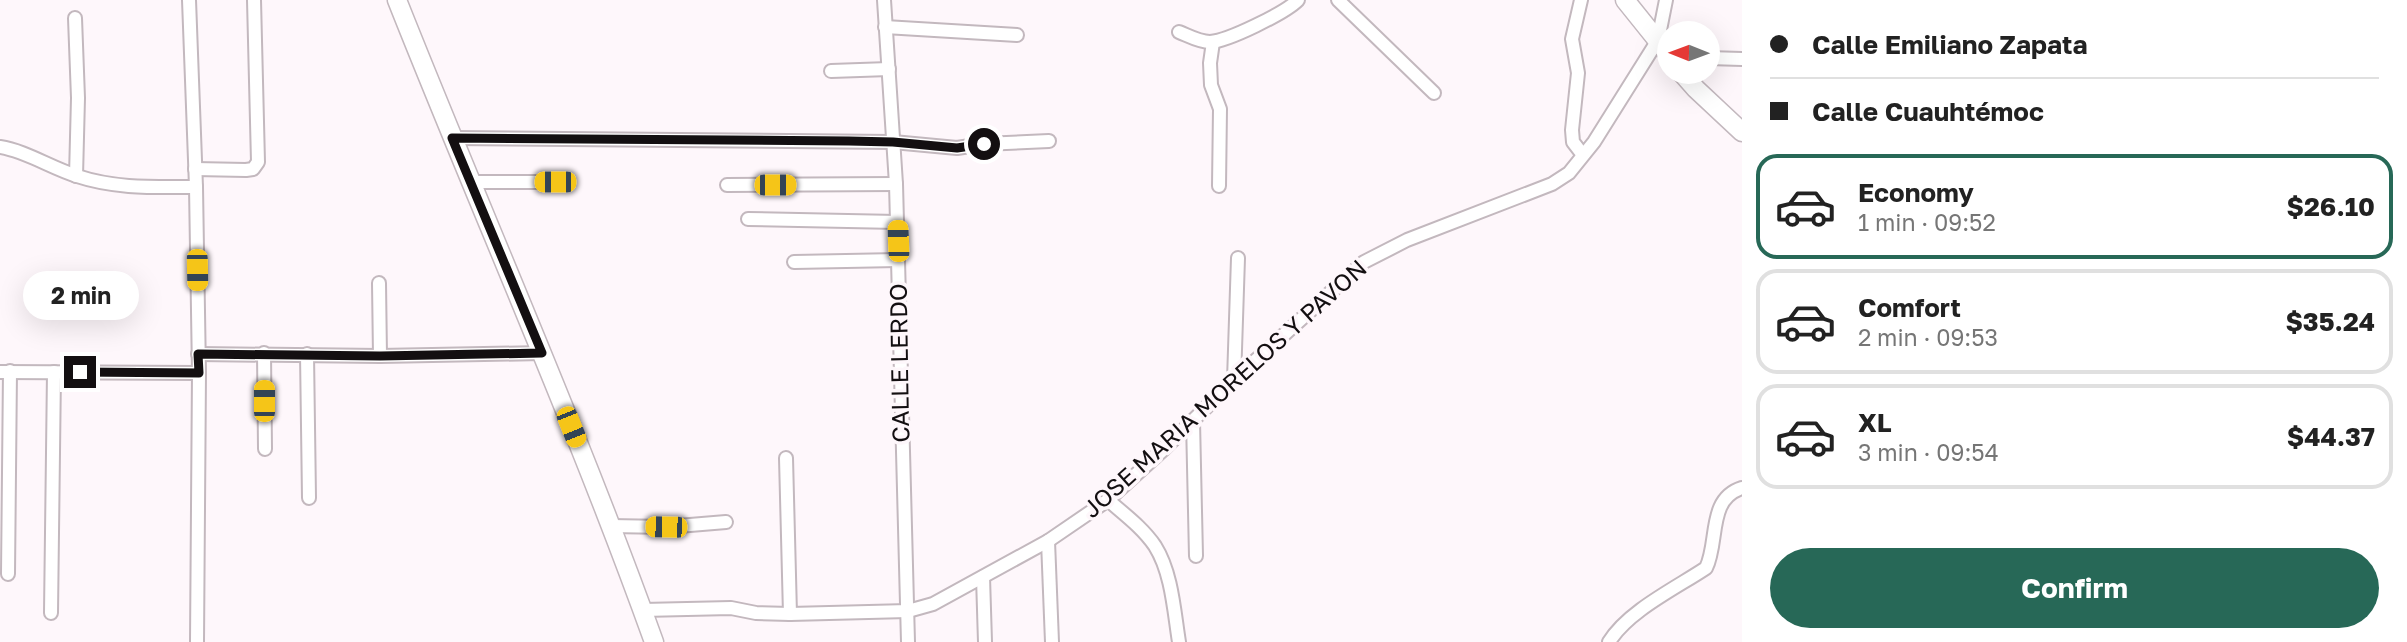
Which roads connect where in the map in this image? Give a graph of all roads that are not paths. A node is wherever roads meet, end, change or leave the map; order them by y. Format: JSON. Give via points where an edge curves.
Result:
{"nodes":[{"id":1,"x":189,"y":0,"type":"edge"},
{"id":2,"x":254,"y":0,"type":"edge"},
{"id":3,"x":397,"y":0,"type":"edge"},
{"id":4,"x":884,"y":0,"type":"edge"},
{"id":5,"x":1298,"y":0,"type":"edge"},
{"id":6,"x":1338,"y":0,"type":"edge"},
{"id":7,"x":1581,"y":0,"type":"edge"},
{"id":8,"x":1625,"y":0,"type":"edge"},
{"id":9,"x":1666,"y":0,"type":"edge"},
{"id":10,"x":75,"y":18,"type":"dead end"},
{"id":11,"x":1662,"y":21,"type":"edge"},
{"id":12,"x":885,"y":27,"type":"junction"},
{"id":13,"x":1179,"y":32,"type":"dead end"},
{"id":14,"x":1017,"y":35,"type":"dead end"},
{"id":15,"x":1657,"y":39,"type":"edge"},
{"id":16,"x":1213,"y":42,"type":"junction"},
{"id":17,"x":1657,"y":42,"type":"edge"},
{"id":18,"x":1720,"y":58,"type":"edge"},
{"id":19,"x":1742,"y":59,"type":"edge"},
{"id":20,"x":889,"y":69,"type":"junction"},
{"id":21,"x":831,"y":71,"type":"dead end"},
{"id":22,"x":1692,"y":84,"type":"edge"},
{"id":23,"x":1434,"y":93,"type":"dead end"},
{"id":24,"x":1742,"y":132,"type":"edge"},
{"id":25,"x":452,"y":138,"type":"junction"},
{"id":26,"x":1049,"y":141,"type":"dead end"},
{"id":27,"x":893,"y":142,"type":"junction"},
{"id":28,"x":0,"y":146,"type":"edge"},
{"id":29,"x":1583,"y":155,"type":"junction"},
{"id":30,"x":195,"y":169,"type":"junction"},
{"id":31,"x":76,"y":176,"type":"junction"},
{"id":32,"x":469,"y":182,"type":"junction"},
{"id":33,"x":555,"y":182,"type":"dead end"},
{"id":34,"x":896,"y":184,"type":"junction"},
{"id":35,"x":727,"y":185,"type":"dead end"},
{"id":36,"x":1219,"y":186,"type":"dead end"},
{"id":37,"x":196,"y":187,"type":"junction"},
{"id":38,"x":748,"y":219,"type":"dead end"},
{"id":39,"x":897,"y":222,"type":"junction"},
{"id":40,"x":1238,"y":258,"type":"dead end"},
{"id":41,"x":898,"y":260,"type":"junction"},
{"id":42,"x":794,"y":262,"type":"dead end"},
{"id":43,"x":379,"y":283,"type":"dead end"},
{"id":44,"x":264,"y":353,"type":"junction"},
{"id":45,"x":542,"y":353,"type":"junction"},
{"id":46,"x":198,"y":354,"type":"junction"},
{"id":47,"x":307,"y":354,"type":"junction"},
{"id":48,"x":380,"y":356,"type":"junction"},
{"id":49,"x":5,"y":372,"type":"edge"},
{"id":50,"x":54,"y":372,"type":"junction"},
{"id":51,"x":199,"y":373,"type":"junction"},
{"id":52,"x":1234,"y":380,"type":"junction"},
{"id":53,"x":1193,"y":421,"type":"junction"},
{"id":54,"x":265,"y":449,"type":"dead end"},
{"id":55,"x":786,"y":458,"type":"dead end"},
{"id":56,"x":1742,"y":488,"type":"edge"},
{"id":57,"x":309,"y":498,"type":"dead end"},
{"id":58,"x":1108,"y":500,"type":"junction"},
{"id":59,"x":726,"y":522,"type":"dead end"},
{"id":60,"x":611,"y":526,"type":"junction"},
{"id":61,"x":1048,"y":541,"type":"junction"},
{"id":62,"x":1196,"y":556,"type":"dead end"},
{"id":63,"x":8,"y":574,"type":"dead end"},
{"id":64,"x":984,"y":577,"type":"junction"},
{"id":65,"x":643,"y":610,"type":"junction"},
{"id":66,"x":908,"y":611,"type":"junction"},
{"id":67,"x":51,"y":612,"type":"dead end"},
{"id":68,"x":790,"y":614,"type":"junction"},
{"id":69,"x":197,"y":642,"type":"edge"},
{"id":70,"x":654,"y":642,"type":"edge"},
{"id":71,"x":908,"y":642,"type":"edge"},
{"id":72,"x":985,"y":642,"type":"edge"},
{"id":73,"x":1052,"y":642,"type":"edge"},
{"id":74,"x":1179,"y":642,"type":"edge"},
{"id":75,"x":1609,"y":642,"type":"edge"}],
"edges":[{"from":1,"to":30,"type":"street"},
{"from":2,"to":30,"type":"street","via":[[258,162],[246,170]]},
{"from":3,"to":25,"type":"main road"},
{"from":4,"to":12,"type":"street","name":"CALLE LERDO"},
{"from":5,"to":16,"type":"street","via":[[1275,17]]},
{"from":6,"to":23,"type":"street"},
{"from":7,"to":29,"type":"street","via":[[1572,39],[1578,73],[1572,130],[1573,142]]},
{"from":8,"to":15,"type":"main road"},
{"from":9,"to":11,"type":"street"},
{"from":10,"to":31,"type":"street"},
{"from":12,"to":14,"type":"street"},
{"from":12,"to":20,"type":"street","name":"CALLE LERDO"},
{"from":13,"to":16,"type":"street"},
{"from":16,"to":36,"type":"street","via":[[1211,85],[1220,108]]},
{"from":17,"to":29,"type":"street","name":"JOSE MARIA MORELOS Y PAVON"},
{"from":18,"to":19,"type":"street"},
{"from":20,"to":21,"type":"street"},
{"from":20,"to":27,"type":"street","name":"CALLE LERDO"},
{"from":22,"to":24,"type":"main road"},
{"from":25,"to":27,"type":"street"},
{"from":25,"to":32,"type":"main road"},
{"from":26,"to":27,"type":"street","via":[[957,148]]},
{"from":27,"to":34,"type":"street","name":"CALLE LERDO"},
{"from":28,"to":31,"type":"street"},
{"from":29,"to":52,"type":"street","name":"JOSE MARIA MORELOS Y PAVON","via":[[1569,173],[1552,184],[1407,240],[1364,262]]},
{"from":30,"to":37,"type":"street"},
{"from":31,"to":37,"type":"street","via":[[122,187]]},
{"from":32,"to":33,"type":"street"},
{"from":32,"to":45,"type":"main road"},
{"from":34,"to":35,"type":"street"},
{"from":34,"to":39,"type":"street","name":"CALLE LERDO"},
{"from":37,"to":46,"type":"street"},
{"from":38,"to":39,"type":"street"},
{"from":39,"to":41,"type":"street","name":"CALLE LERDO"},
{"from":40,"to":52,"type":"street"},
{"from":41,"to":42,"type":"street"},
{"from":41,"to":66,"type":"street","name":"CALLE LERDO"},
{"from":43,"to":48,"type":"street"},
{"from":44,"to":46,"type":"street"},
{"from":44,"to":47,"type":"street"},
{"from":44,"to":54,"type":"street"},
{"from":45,"to":48,"type":"street"},
{"from":45,"to":60,"type":"main road"},
{"from":46,"to":51,"type":"street"},
{"from":47,"to":48,"type":"street"},
{"from":47,"to":57,"type":"street"},
{"from":49,"to":50,"type":"street"},
{"from":49,"to":63,"type":"street"},
{"from":50,"to":51,"type":"street"},
{"from":50,"to":67,"type":"street"},
{"from":51,"to":69,"type":"street"},
{"from":52,"to":53,"type":"street","name":"JOSE MARIA MORELOS Y PAVON"},
{"from":53,"to":58,"type":"street","name":"JOSE MARIA MORELOS Y PAVON"},
{"from":53,"to":62,"type":"street"},
{"from":55,"to":68,"type":"street"},
{"from":56,"to":75,"type":"street","via":[[1731,492],[1717,511],[1706,568],[1632,617]]},
{"from":58,"to":61,"type":"street","name":"JOSE MARIA MORELOS Y PAVON"},
{"from":58,"to":74,"type":"street","via":[[1142,530],[1165,565]]},
{"from":59,"to":60,"type":"street"},
{"from":60,"to":65,"type":"main road"},
{"from":61,"to":64,"type":"street","name":"JOSE MARIA MORELOS Y PAVON"},
{"from":61,"to":73,"type":"street"},
{"from":64,"to":66,"type":"street","name":"JOSE MARIA MORELOS Y PAVON","via":[[933,604]]},
{"from":64,"to":72,"type":"street"},
{"from":65,"to":68,"type":"street","name":"JOSE MARIA MORELOS Y PAVON","via":[[731,608]]},
{"from":65,"to":70,"type":"main road"},
{"from":66,"to":68,"type":"street","name":"JOSE MARIA MORELOS Y PAVON"},
{"from":66,"to":71,"type":"street","name":"CALLE LERDO"}]}
